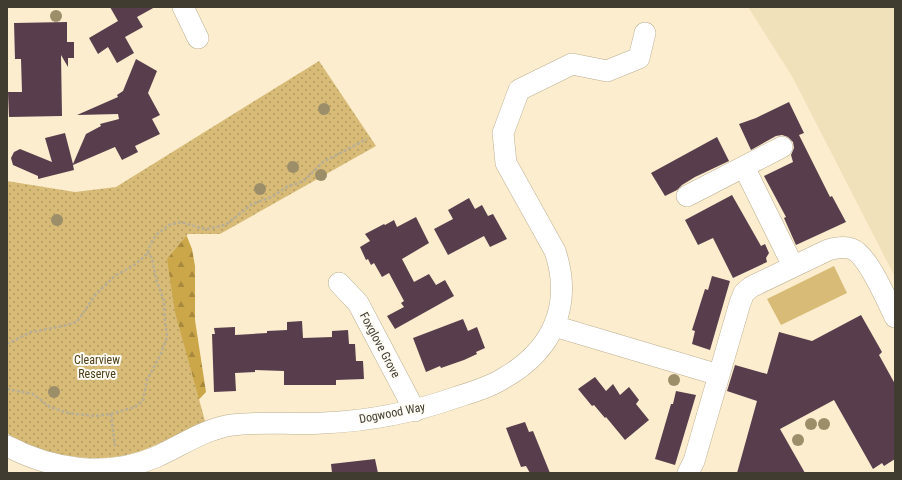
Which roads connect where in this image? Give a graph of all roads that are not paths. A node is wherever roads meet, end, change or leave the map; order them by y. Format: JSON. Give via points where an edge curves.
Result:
{"nodes":[{"id":1,"x":183,"y":7,"type":"edge"},
{"id":2,"x":645,"y":33,"type":"dead end"},
{"id":3,"x":198,"y":38,"type":"dead end"},
{"id":4,"x":782,"y":147,"type":"dead end"},
{"id":5,"x":744,"y":167,"type":"junction"},
{"id":6,"x":687,"y":196,"type":"dead end"},
{"id":7,"x":793,"y":266,"type":"junction"},
{"id":8,"x":339,"y":283,"type":"dead end"},
{"id":9,"x":895,"y":317,"type":"edge"},
{"id":10,"x":554,"y":326,"type":"junction"},
{"id":11,"x":719,"y":375,"type":"junction"},
{"id":12,"x":415,"y":411,"type":"junction"},
{"id":13,"x":7,"y":446,"type":"edge"},
{"id":14,"x":688,"y":473,"type":"edge"}],
"edges":[{"from":1,"to":3,"type":"street"},
{"from":2,"to":10,"type":"street","name":"Dogwood Way","via":[[639,58],[607,71],[572,64],[519,90],[503,133],[506,163],[550,240],[559,263],[562,291]]},
{"from":4,"to":5,"type":"street"},
{"from":5,"to":6,"type":"street"},
{"from":5,"to":7,"type":"street"},
{"from":7,"to":9,"type":"street","via":[[828,250],[840,247],[852,249],[868,264]]},
{"from":7,"to":11,"type":"street","via":[[744,293]]},
{"from":8,"to":12,"type":"street","name":"Foxglove Grove","via":[[358,303]]},
{"from":10,"to":11,"type":"street"},
{"from":10,"to":12,"type":"street","name":"Dogwood Way","via":[[541,348],[520,368],[481,389]]},
{"from":11,"to":14,"type":"street","via":[[694,462]]},
{"from":12,"to":13,"type":"street","name":"Dogwood Way","via":[[323,423],[232,425],[195,436],[139,463],[96,470],[44,462]]}]}
